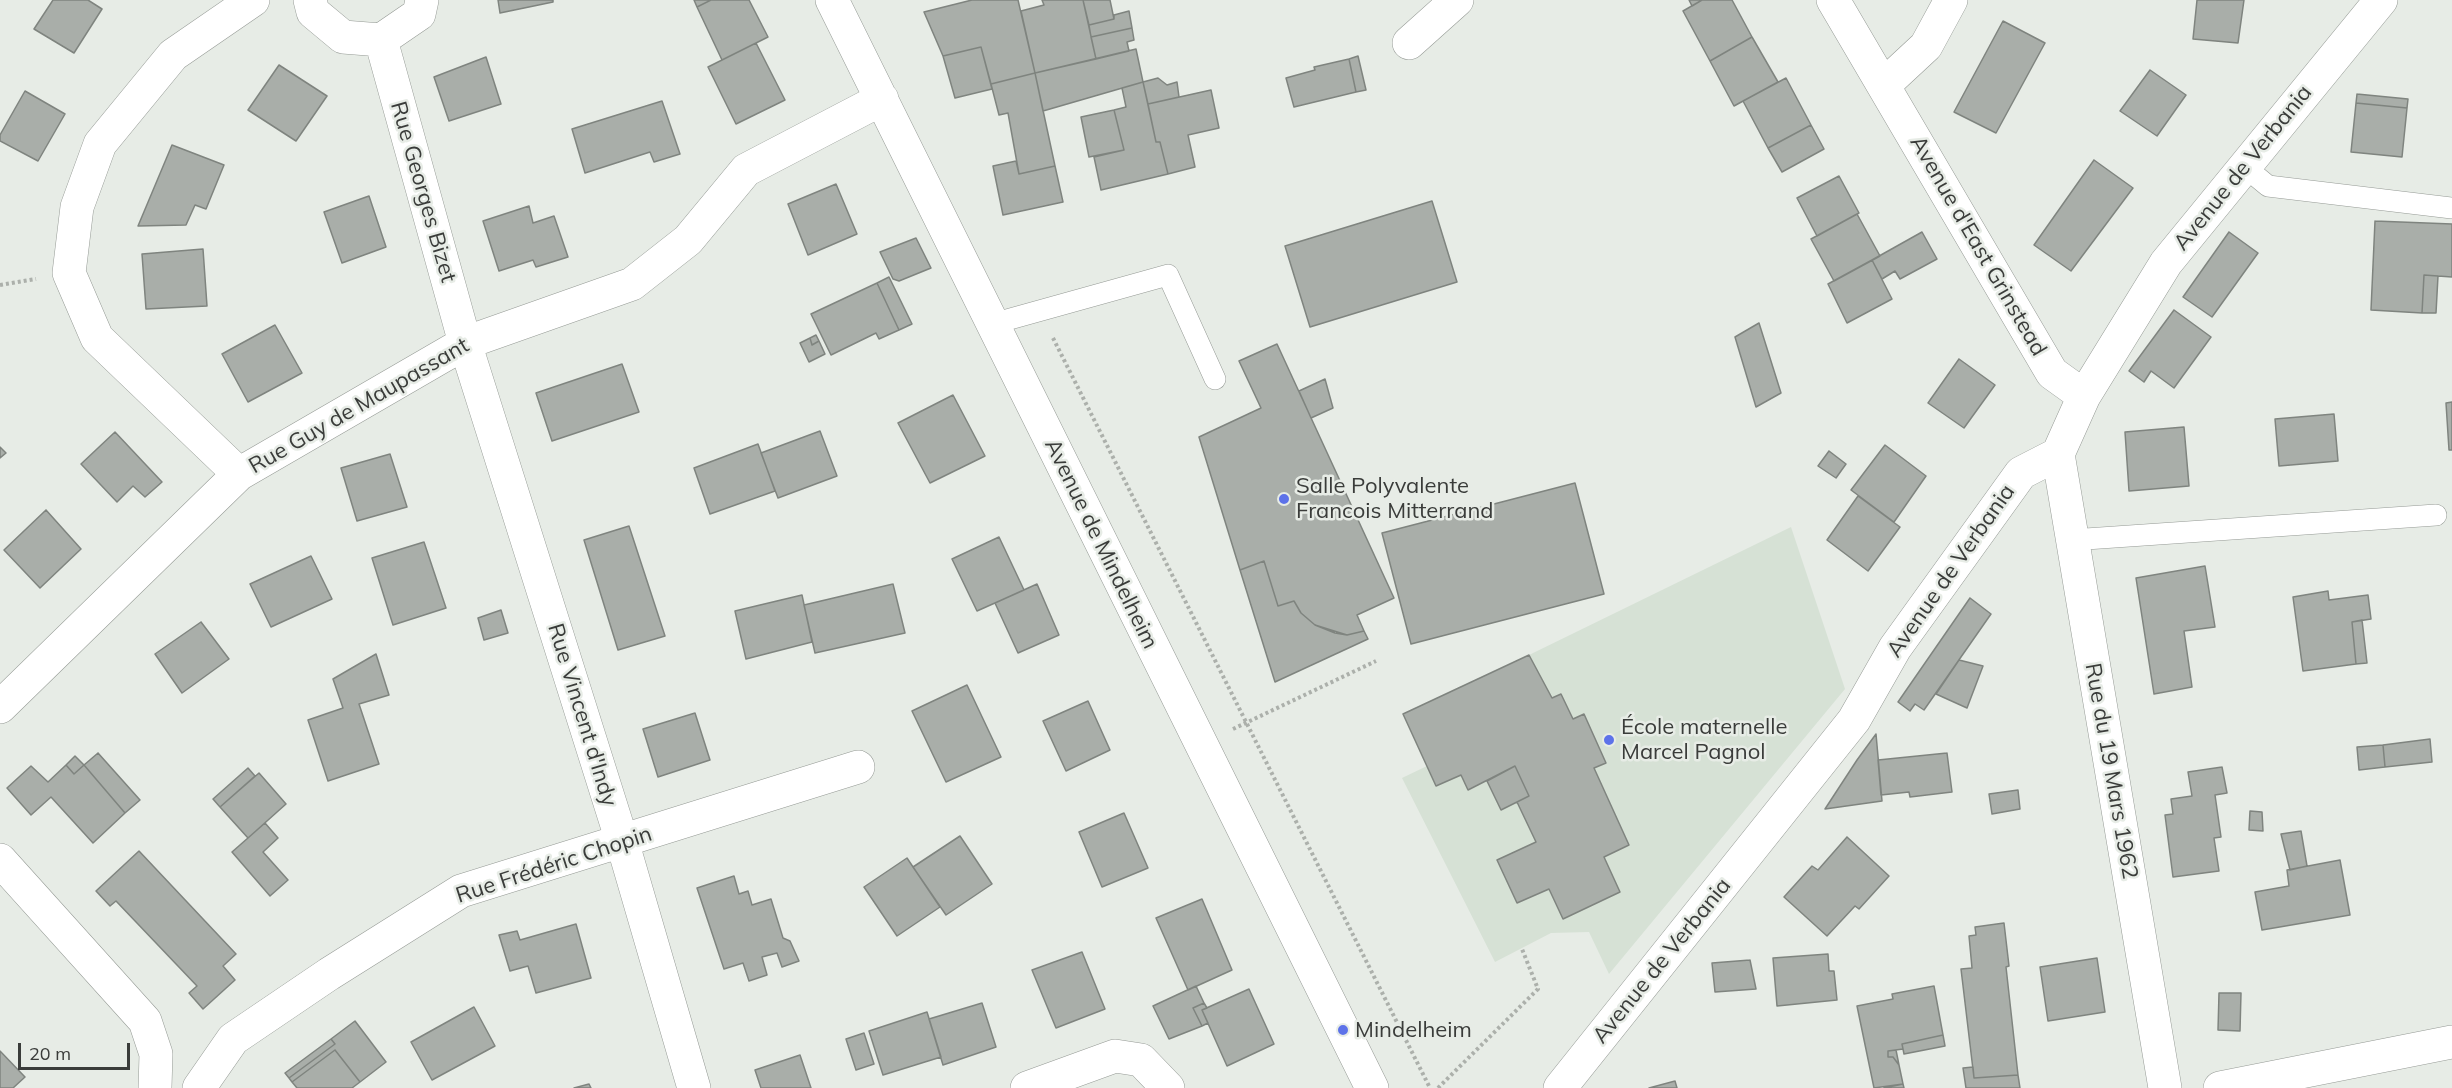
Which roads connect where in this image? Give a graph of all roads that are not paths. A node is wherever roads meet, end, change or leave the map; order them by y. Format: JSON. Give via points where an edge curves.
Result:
{"nodes":[{"id":1,"x":253,"y":0,"type":"edge"},
{"id":2,"x":310,"y":0,"type":"edge"},
{"id":3,"x":423,"y":0,"type":"edge"},
{"id":4,"x":832,"y":0,"type":"edge"},
{"id":5,"x":1457,"y":0,"type":"edge"},
{"id":6,"x":1833,"y":0,"type":"edge"},
{"id":7,"x":1951,"y":0,"type":"edge"},
{"id":8,"x":2381,"y":0,"type":"edge"},
{"id":9,"x":381,"y":40,"type":"junction"},
{"id":10,"x":1409,"y":43,"type":"dead end"},
{"id":11,"x":1884,"y":85,"type":"junction"},
{"id":12,"x":882,"y":99,"type":"junction"},
{"id":13,"x":2245,"y":167,"type":"junction"},
{"id":14,"x":2452,"y":208,"type":"edge"},
{"id":15,"x":992,"y":324,"type":"junction"},
{"id":16,"x":465,"y":343,"type":"junction"},
{"id":17,"x":1215,"y":379,"type":"dead end"},
{"id":18,"x":2084,"y":396,"type":"junction"},
{"id":19,"x":2058,"y":454,"type":"junction"},
{"id":20,"x":239,"y":474,"type":"junction"},
{"id":21,"x":2436,"y":515,"type":"dead end"},
{"id":22,"x":2071,"y":540,"type":"junction"},
{"id":23,"x":0,"y":707,"type":"edge"},
{"id":24,"x":858,"y":767,"type":"dead end"},
{"id":25,"x":622,"y":841,"type":"junction"},
{"id":26,"x":0,"y":860,"type":"edge"},
{"id":27,"x":2452,"y":1042,"type":"edge"},
{"id":28,"x":155,"y":1088,"type":"edge"},
{"id":29,"x":199,"y":1088,"type":"edge"},
{"id":30,"x":694,"y":1088,"type":"edge"},
{"id":31,"x":1027,"y":1088,"type":"edge"},
{"id":32,"x":1168,"y":1088,"type":"edge"},
{"id":33,"x":1372,"y":1088,"type":"edge"},
{"id":34,"x":1560,"y":1088,"type":"edge"},
{"id":35,"x":2165,"y":1088,"type":"edge"},
{"id":36,"x":2220,"y":1088,"type":"edge"}],
"edges":[{"from":1,"to":20,"type":"street","via":[[173,55],[100,144],[77,207],[69,273],[97,338]]},
{"from":2,"to":9,"type":"street","via":[[313,12],[343,37]]},
{"from":3,"to":9,"type":"street","via":[[419,14]]},
{"from":4,"to":12,"type":"street","name":"Avenue de Mindelheim"},
{"from":5,"to":10,"type":"street"},
{"from":6,"to":11,"type":"street","name":"Avenue d'East Grinstead"},
{"from":7,"to":11,"type":"street","via":[[1926,46]]},
{"from":8,"to":13,"type":"street","name":"Avenue de Verbania"},
{"from":9,"to":16,"type":"street","name":"Rue Georges Bizet"},
{"from":11,"to":18,"type":"street","name":"Avenue d'East Grinstead","via":[[2052,373]]},
{"from":12,"to":15,"type":"street","name":"Avenue de Mindelheim"},
{"from":12,"to":16,"type":"street","name":"Rue Guy de Maupassant","via":[[746,170],[688,240],[632,284]]},
{"from":13,"to":14,"type":"lane","via":[[2268,186]]},
{"from":13,"to":18,"type":"street","name":"Avenue de Verbania","via":[[2166,263]]},
{"from":15,"to":17,"type":"lane","via":[[1168,275]]},
{"from":15,"to":33,"type":"street","name":"Avenue de Mindelheim"},
{"from":16,"to":20,"type":"street","name":"Rue Guy de Maupassant"},
{"from":16,"to":25,"type":"street","name":"Rue Vincent d'Indy"},
{"from":18,"to":19,"type":"street","name":"Avenue de Verbania"},
{"from":19,"to":22,"type":"street","name":"Rue du 19 Mars 1962"},
{"from":19,"to":34,"type":"street","name":"Avenue de Verbania","via":[[2021,473],[1895,648],[1854,720]]},
{"from":20,"to":23,"type":"street","name":"Rue Guy de Maupassant"},
{"from":21,"to":22,"type":"lane"},
{"from":22,"to":35,"type":"street","name":"Rue du 19 Mars 1962"},
{"from":24,"to":25,"type":"street","name":"Rue Frédéric Chopin"},
{"from":25,"to":29,"type":"street","name":"Rue Frédéric Chopin","via":[[461,891],[233,1039]]},
{"from":25,"to":30,"type":"street","name":"Rue Vincent d'Indy"},
{"from":26,"to":28,"type":"street","via":[[146,1021],[156,1054]]},
{"from":27,"to":36,"type":"street"},
{"from":31,"to":32,"type":"street","via":[[1115,1056],[1141,1060]]}]}
